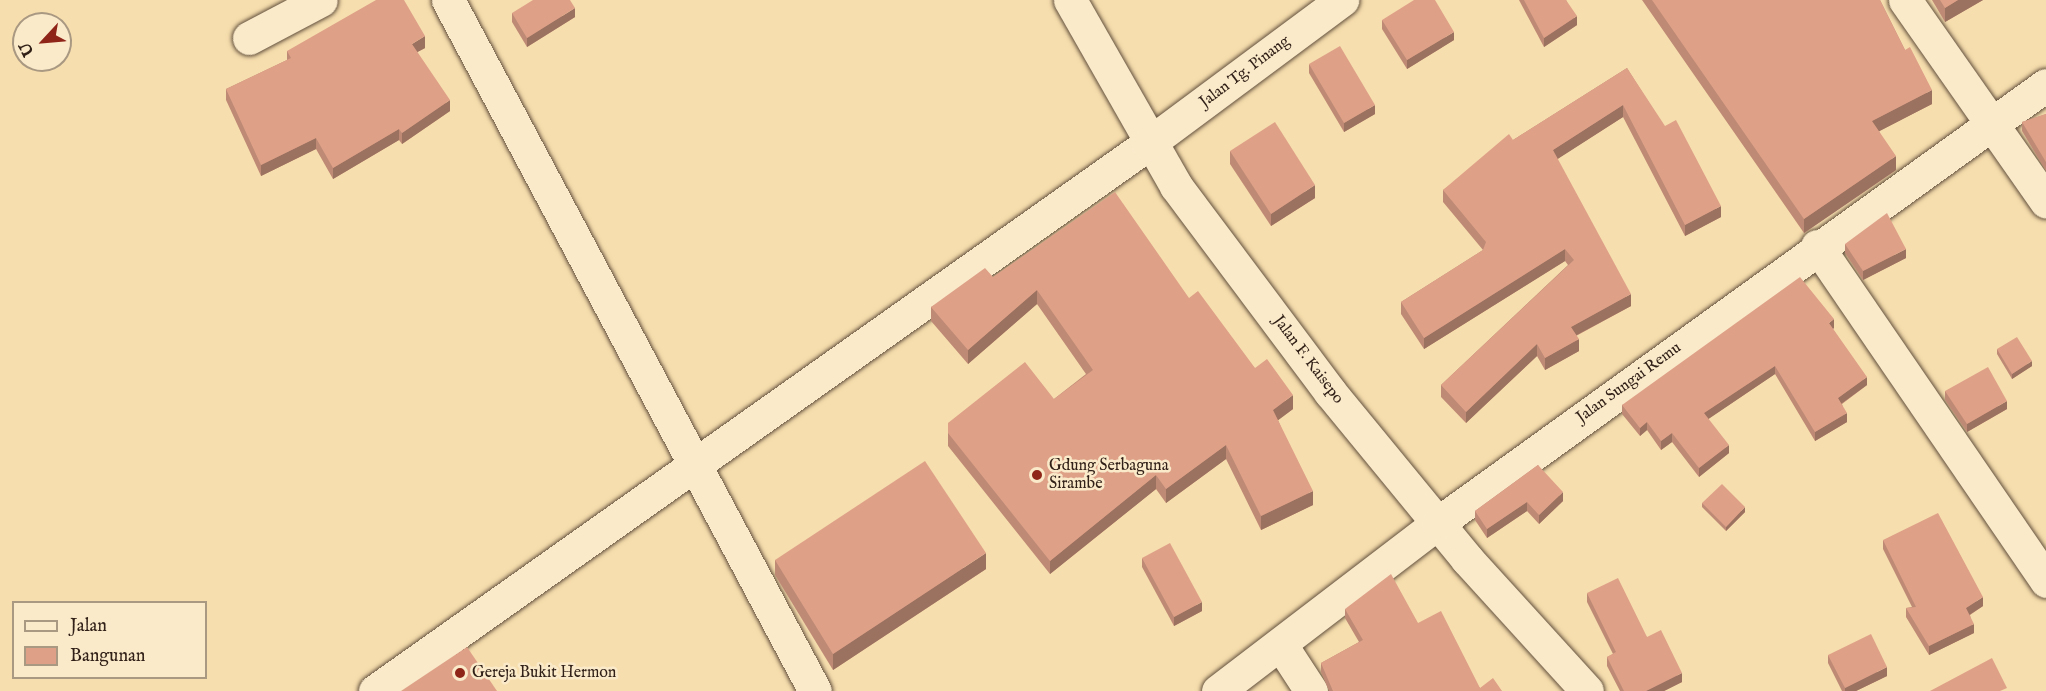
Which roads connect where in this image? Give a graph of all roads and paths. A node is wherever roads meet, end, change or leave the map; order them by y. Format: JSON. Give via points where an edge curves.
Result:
{"nodes":[{"id":1,"x":321,"y":0,"type":"edge"},
{"id":2,"x":448,"y":0,"type":"edge"},
{"id":3,"x":1070,"y":0,"type":"edge"},
{"id":4,"x":1342,"y":0,"type":"edge"},
{"id":5,"x":1905,"y":0,"type":"edge"},
{"id":6,"x":249,"y":38,"type":"dead end"},
{"id":7,"x":2046,"y":85,"type":"edge"},
{"id":8,"x":1996,"y":123,"type":"junction"},
{"id":9,"x":1148,"y":144,"type":"junction"},
{"id":10,"x":2046,"y":201,"type":"edge"},
{"id":11,"x":1817,"y":246,"type":"junction"},
{"id":12,"x":694,"y":466,"type":"junction"},
{"id":13,"x":1438,"y":523,"type":"junction"},
{"id":14,"x":2046,"y":581,"type":"edge"},
{"id":15,"x":1281,"y":645,"type":"junction"},
{"id":16,"x":375,"y":691,"type":"edge"},
{"id":17,"x":815,"y":691,"type":"edge"},
{"id":18,"x":1218,"y":691,"type":"edge"},
{"id":19,"x":1311,"y":691,"type":"edge"},
{"id":20,"x":1587,"y":691,"type":"edge"}],
"edges":[{"from":1,"to":6,"type":"street"},
{"from":2,"to":12,"type":"street"},
{"from":3,"to":9,"type":"street","name":"Jalan F. Kaisepo"},
{"from":4,"to":9,"type":"street","name":"Jalan Tg. Pinang"},
{"from":5,"to":8,"type":"street"},
{"from":7,"to":8,"type":"street","name":"Jalan Sungai Remu"},
{"from":8,"to":10,"type":"street"},
{"from":8,"to":11,"type":"street","name":"Jalan Sungai Remu"},
{"from":9,"to":12,"type":"street","name":"Jalan Tg. Pinang"},
{"from":9,"to":13,"type":"street","name":"Jalan F. Kaisepo","via":[[1330,392]]},
{"from":11,"to":13,"type":"street","name":"Jalan Sungai Remu"},
{"from":11,"to":14,"type":"street"},
{"from":12,"to":16,"type":"street","name":"Jalan Tg. Pinang"},
{"from":12,"to":17,"type":"street"},
{"from":13,"to":15,"type":"street","name":"Jalan Sungai Remu"},
{"from":13,"to":20,"type":"street","name":"Jalan F. Kaisepo"},
{"from":15,"to":18,"type":"street","name":"Jalan Sungai Remu"},
{"from":15,"to":19,"type":"street"}]}
